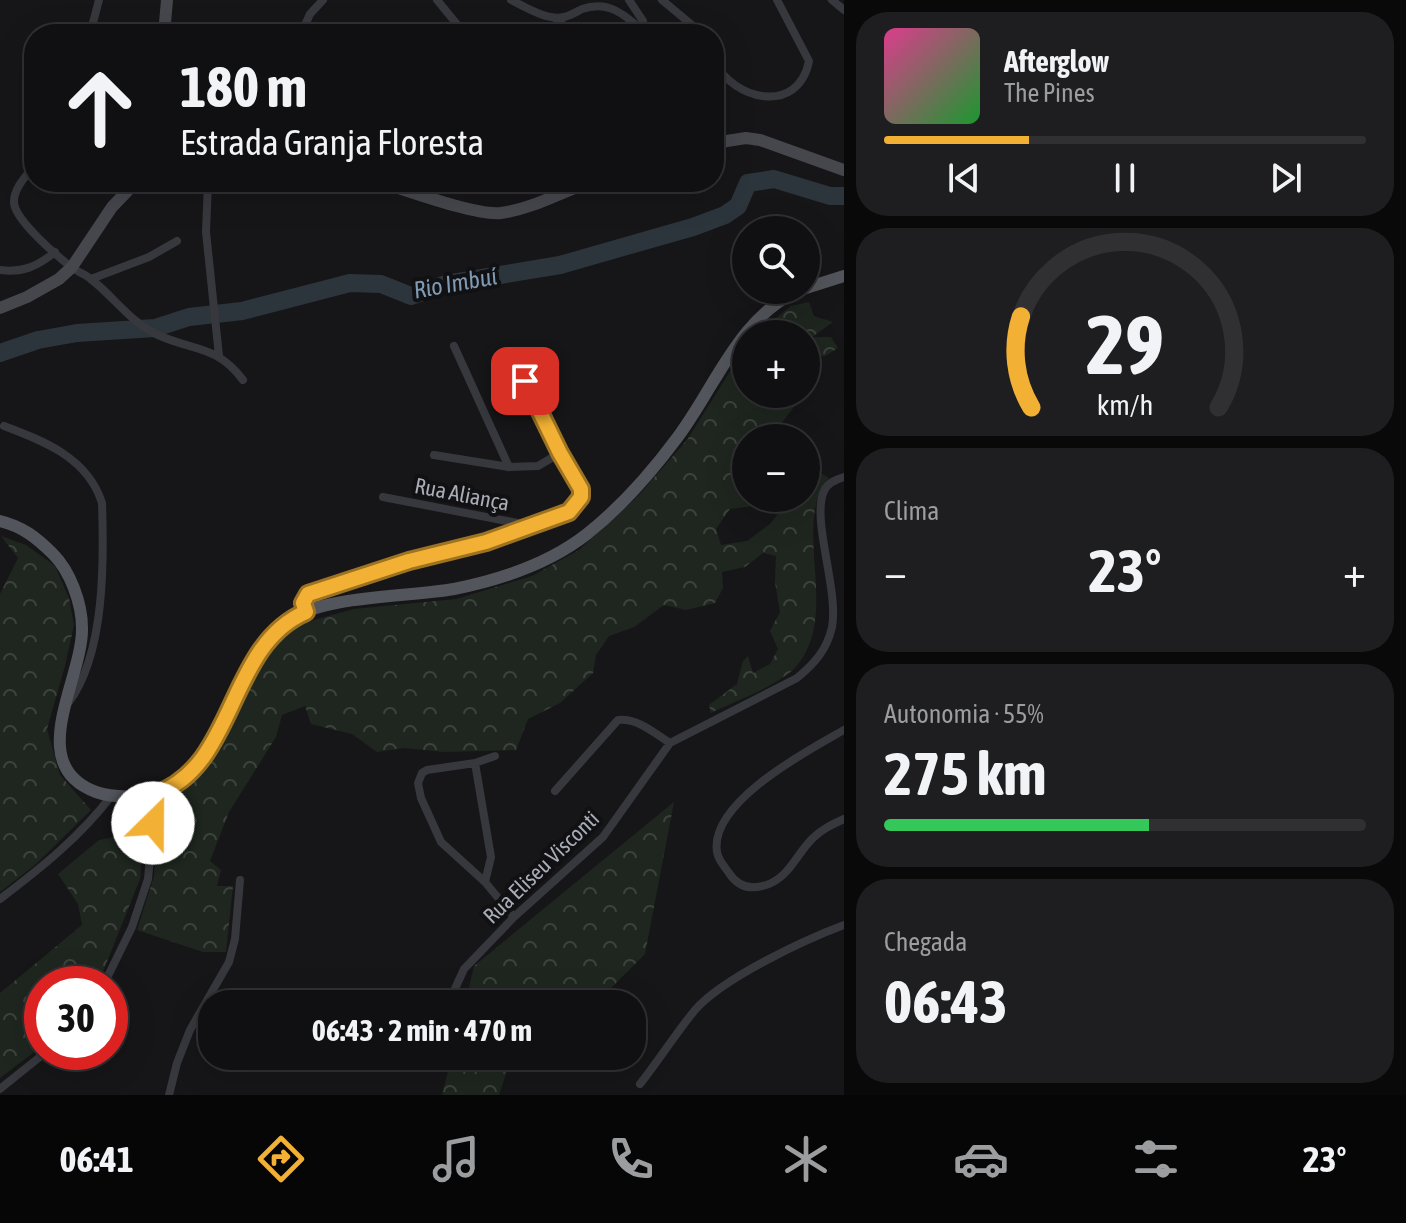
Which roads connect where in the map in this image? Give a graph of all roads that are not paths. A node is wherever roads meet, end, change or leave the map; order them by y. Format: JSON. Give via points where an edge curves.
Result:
{"nodes":[{"id":1,"x":99,"y":0,"type":"edge"},
{"id":2,"x":167,"y":0,"type":"edge"},
{"id":3,"x":323,"y":0,"type":"edge"},
{"id":4,"x":437,"y":0,"type":"edge"},
{"id":5,"x":511,"y":0,"type":"edge"},
{"id":6,"x":629,"y":0,"type":"edge"},
{"id":7,"x":662,"y":0,"type":"edge"},
{"id":8,"x":777,"y":0,"type":"edge"},
{"id":9,"x":832,"y":0,"type":"edge"},
{"id":10,"x":844,"y":10,"type":"edge"},
{"id":11,"x":563,"y":18,"type":"junction"},
{"id":12,"x":93,"y":24,"type":"edge"},
{"id":13,"x":165,"y":24,"type":"edge"},
{"id":14,"x":306,"y":24,"type":"edge"},
{"id":15,"x":457,"y":24,"type":"edge"},
{"id":16,"x":557,"y":24,"type":"edge"},
{"id":17,"x":635,"y":24,"type":"edge"},
{"id":18,"x":643,"y":24,"type":"edge"},
{"id":19,"x":691,"y":24,"type":"edge"},
{"id":20,"x":724,"y":75,"type":"edge"},
{"id":21,"x":724,"y":141,"type":"edge"},
{"id":22,"x":844,"y":170,"type":"edge"},
{"id":23,"x":24,"y":178,"type":"edge"},
{"id":24,"x":126,"y":192,"type":"edge"},
{"id":25,"x":208,"y":192,"type":"edge"},
{"id":26,"x":414,"y":192,"type":"edge"},
{"id":27,"x":564,"y":192,"type":"edge"},
{"id":28,"x":177,"y":241,"type":"dead end"},
{"id":29,"x":55,"y":252,"type":"junction"},
{"id":30,"x":72,"y":267,"type":"junction"},
{"id":31,"x":0,"y":270,"type":"edge"},
{"id":32,"x":844,"y":276,"type":"edge"},
{"id":33,"x":91,"y":279,"type":"junction"},
{"id":34,"x":820,"y":284,"type":"edge"},
{"id":35,"x":778,"y":304,"type":"edge"},
{"id":36,"x":0,"y":308,"type":"edge"},
{"id":37,"x":454,"y":346,"type":"dead end"},
{"id":38,"x":219,"y":356,"type":"junction"},
{"id":39,"x":243,"y":380,"type":"dead end"},
{"id":40,"x":525,"y":381,"type":"dead end"},
{"id":41,"x":4,"y":426,"type":"dead end"},
{"id":42,"x":560,"y":453,"type":"junction"},
{"id":43,"x":434,"y":455,"type":"dead end"},
{"id":44,"x":509,"y":467,"type":"junction"},
{"id":45,"x":844,"y":477,"type":"edge"},
{"id":46,"x":383,"y":497,"type":"dead end"},
{"id":47,"x":0,"y":521,"type":"edge"},
{"id":48,"x":534,"y":526,"type":"junction"},
{"id":49,"x":306,"y":612,"type":"junction"},
{"id":50,"x":64,"y":709,"type":"junction"},
{"id":51,"x":844,"y":730,"type":"edge"},
{"id":52,"x":670,"y":743,"type":"junction"},
{"id":53,"x":495,"y":756,"type":"dead end"},
{"id":54,"x":475,"y":763,"type":"junction"},
{"id":55,"x":555,"y":791,"type":"dead end"},
{"id":56,"x":156,"y":794,"type":"junction"},
{"id":57,"x":112,"y":795,"type":"junction"},
{"id":58,"x":844,"y":819,"type":"edge"},
{"id":59,"x":240,"y":880,"type":"dead end"},
{"id":60,"x":485,"y":882,"type":"junction"},
{"id":61,"x":0,"y":899,"type":"edge"},
{"id":62,"x":514,"y":917,"type":"junction"},
{"id":63,"x":844,"y":925,"type":"edge"},
{"id":64,"x":113,"y":966,"type":"edge"},
{"id":65,"x":454,"y":990,"type":"edge"},
{"id":66,"x":24,"y":1070,"type":"edge"},
{"id":67,"x":640,"y":1084,"type":"dead end"},
{"id":68,"x":0,"y":1089,"type":"edge"},
{"id":69,"x":8,"y":1095,"type":"edge"},
{"id":70,"x":169,"y":1095,"type":"edge"}],
"edges":[{"from":1,"to":12,"type":"street"},
{"from":2,"to":13,"type":"street"},
{"from":3,"to":14,"type":"street"},
{"from":4,"to":15,"type":"street"},
{"from":5,"to":11,"type":"street"},
{"from":6,"to":18,"type":"street"},
{"from":7,"to":19,"type":"street"},
{"from":8,"to":20,"type":"street","via":[[809,61],[804,79],[784,96],[770,98]]},
{"from":9,"to":10,"type":"street"},
{"from":11,"to":16,"type":"street"},
{"from":11,"to":17,"type":"street","via":[[599,5],[623,13]]},
{"from":21,"to":22,"type":"street","via":[[760,140]]},
{"from":23,"to":29,"type":"street","via":[[14,206],[22,221]]},
{"from":24,"to":30,"type":"street"},
{"from":25,"to":38,"type":"street","via":[[206,232]]},
{"from":26,"to":27,"type":"street","via":[[500,213]]},
{"from":28,"to":33,"type":"street"},
{"from":29,"to":30,"type":"street"},
{"from":29,"to":31,"type":"street","via":[[22,270]]},
{"from":30,"to":33,"type":"street"},
{"from":30,"to":36,"type":"street"},
{"from":32,"to":34,"type":"main road"},
{"from":33,"to":38,"type":"street","via":[[137,323]]},
{"from":35,"to":49,"type":"main road","via":[[755,323],[642,481],[585,536],[552,557],[454,589]]},
{"from":37,"to":44,"type":"street"},
{"from":38,"to":39,"type":"street"},
{"from":40,"to":42,"type":"street"},
{"from":41,"to":50,"type":"street","via":[[65,453],[97,486],[102,503],[102,565],[92,643],[82,684]]},
{"from":42,"to":44,"type":"street","via":[[538,466]]},
{"from":42,"to":48,"type":"street","via":[[581,497],[569,512]]},
{"from":43,"to":44,"type":"street"},
{"from":45,"to":52,"type":"street","name":"Rua Eliseu Visconti","via":[[823,493],[834,609],[831,630],[814,664],[797,678]]},
{"from":46,"to":48,"type":"street","name":"Rua Aliança"},
{"from":47,"to":50,"type":"main road","via":[[38,539],[60,561],[76,595],[82,628],[79,658]]},
{"from":48,"to":49,"type":"street","via":[[308,594]]},
{"from":49,"to":56,"type":"main road","via":[[266,641],[201,761],[182,782]]},
{"from":50,"to":57,"type":"main road","via":[[59,746],[65,767],[84,786]]},
{"from":51,"to":58,"type":"street","via":[[745,795],[722,828],[717,855],[733,879],[748,888],[765,885],[779,879],[811,839]]},
{"from":52,"to":55,"type":"street","via":[[642,724],[618,720]]},
{"from":52,"to":62,"type":"street","name":"Rua Eliseu Visconti","via":[[603,837]]},
{"from":53,"to":54,"type":"street"},
{"from":54,"to":60,"type":"street","via":[[491,857]]},
{"from":54,"to":60,"type":"street","via":[[427,770],[418,783],[441,842]]},
{"from":56,"to":57,"type":"main road"},
{"from":56,"to":64,"type":"street","via":[[148,879]]},
{"from":57,"to":61,"type":"street","via":[[67,845]]},
{"from":59,"to":70,"type":"street","via":[[229,962],[190,1030]]},
{"from":60,"to":62,"type":"street"},
{"from":62,"to":65,"type":"street","name":"Rua Eliseu Visconti","via":[[464,969]]},
{"from":63,"to":67,"type":"street","via":[[775,956],[711,996],[696,1008]]},
{"from":66,"to":68,"type":"street"},
{"from":68,"to":69,"type":"street"}]}
